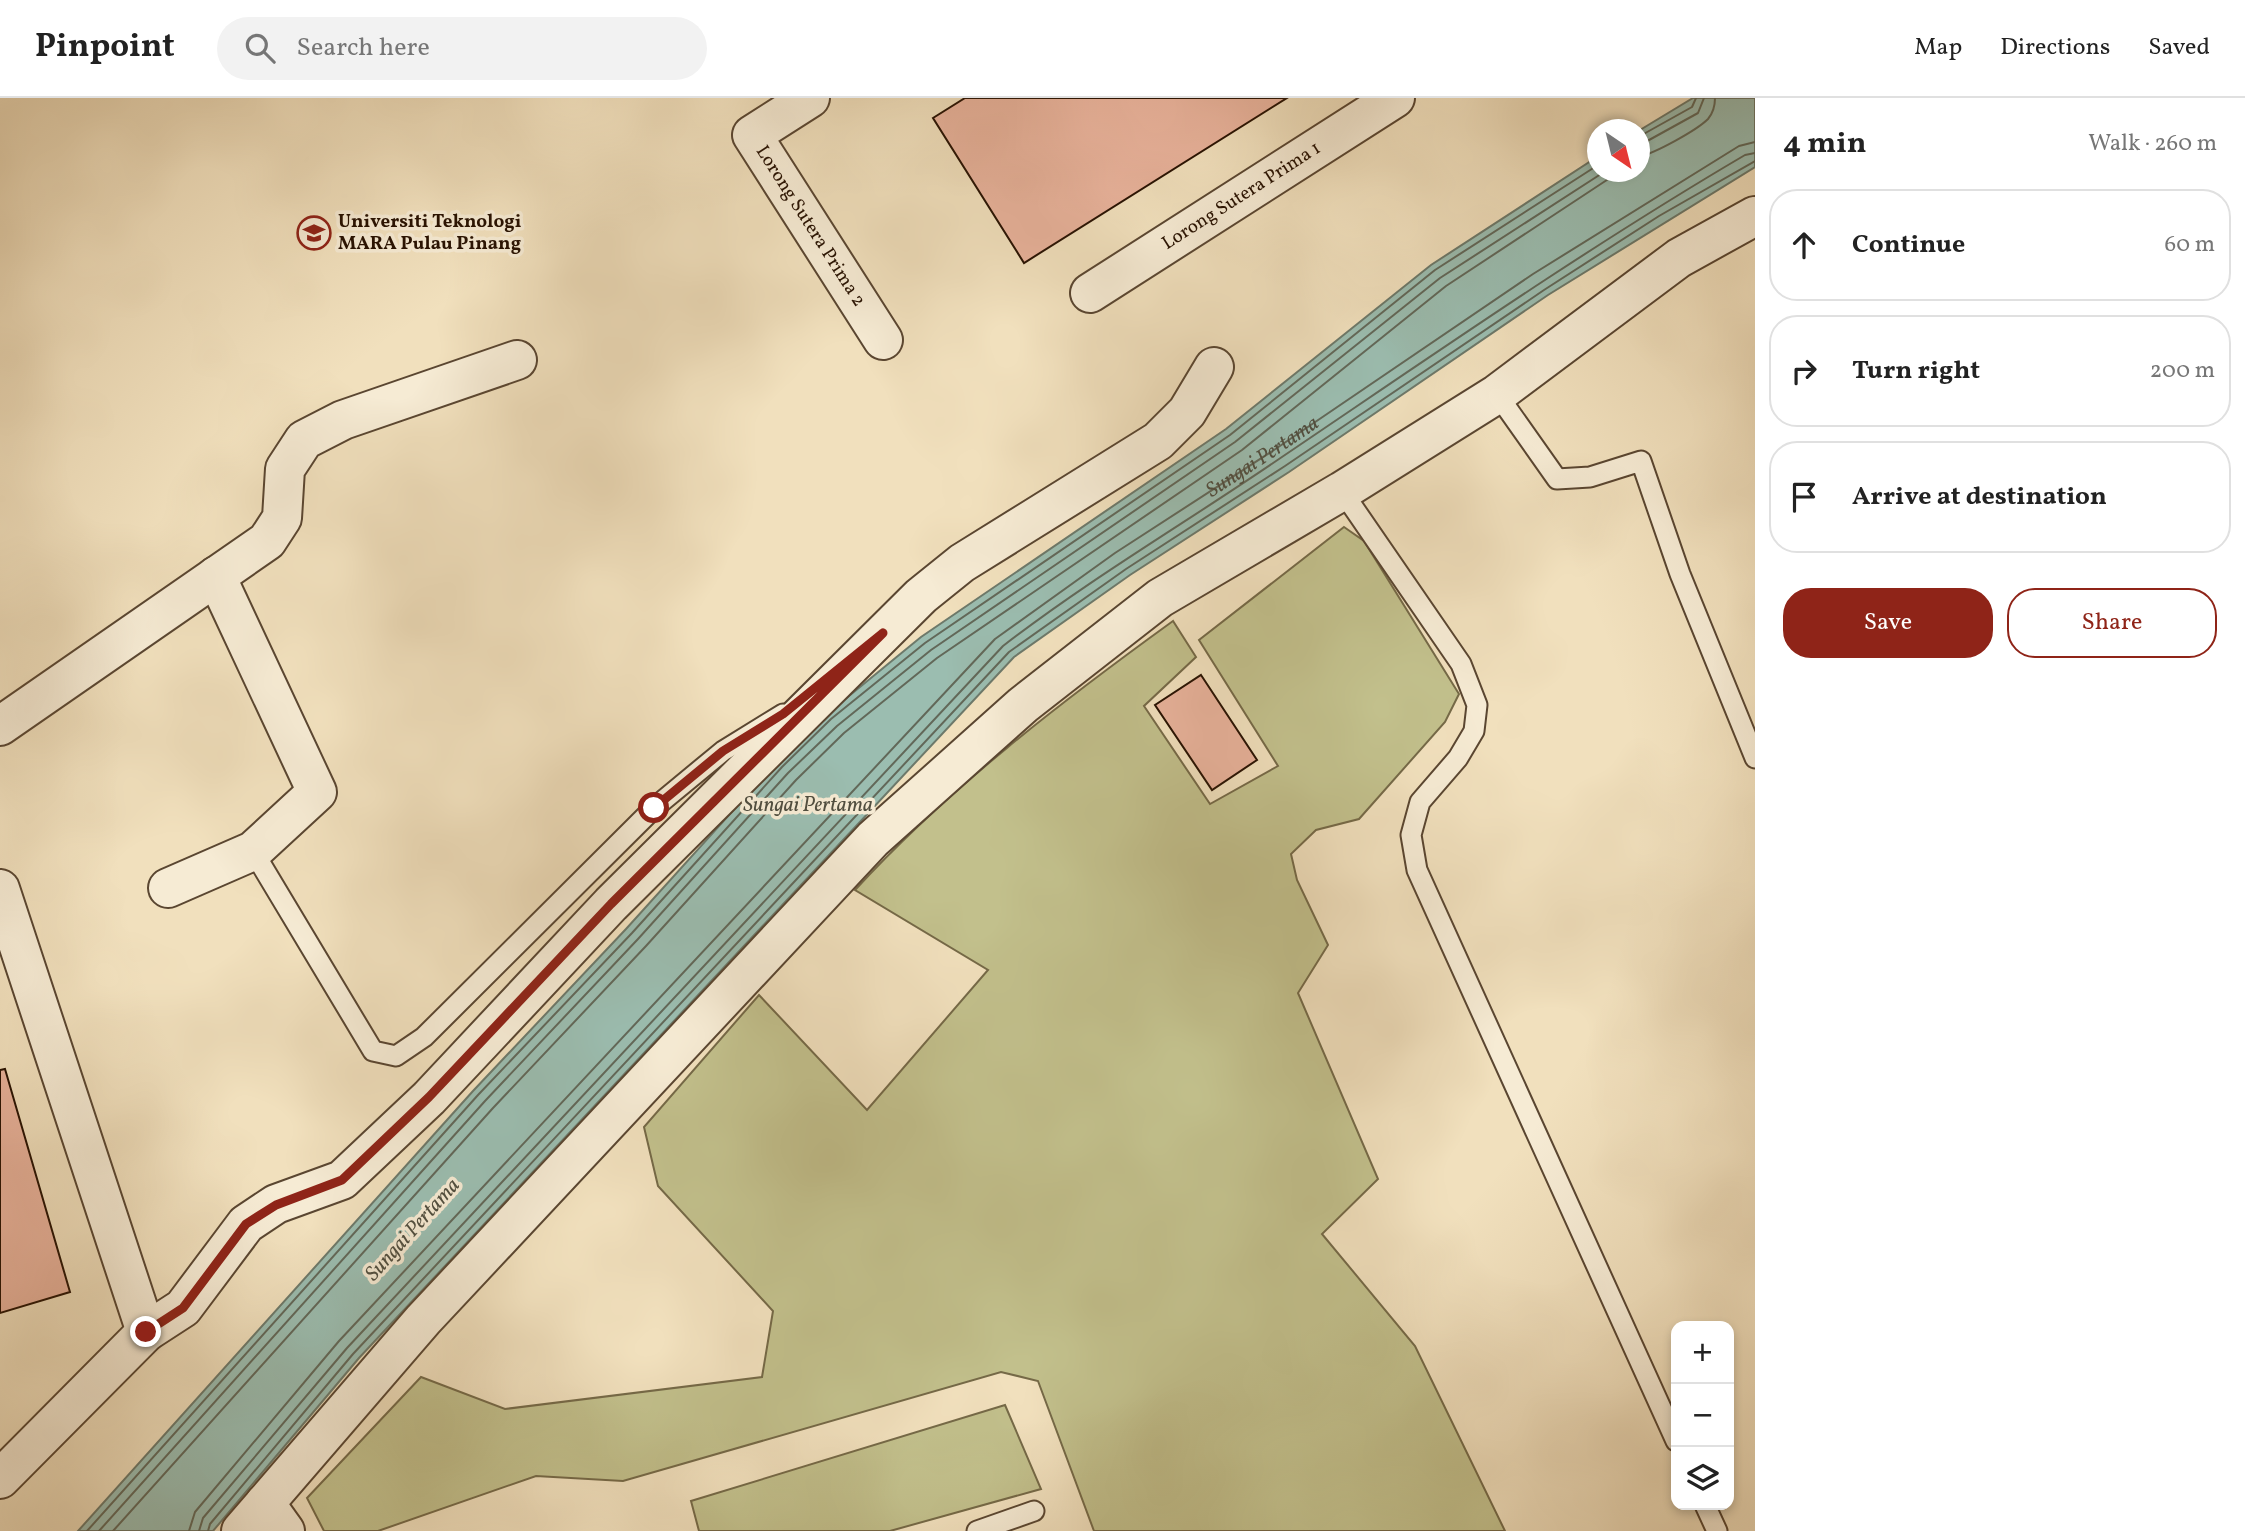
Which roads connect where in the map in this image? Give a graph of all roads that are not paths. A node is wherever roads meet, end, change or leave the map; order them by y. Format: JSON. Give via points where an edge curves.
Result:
{"nodes":[{"id":1,"x":810,"y":98,"type":"edge"},
{"id":2,"x":1395,"y":98,"type":"edge"},
{"id":3,"x":1755,"y":216,"type":"edge"},
{"id":4,"x":1090,"y":293,"type":"dead end"},
{"id":5,"x":883,"y":340,"type":"dead end"},
{"id":6,"x":517,"y":360,"type":"dead end"},
{"id":7,"x":1214,"y":368,"type":"dead end"},
{"id":8,"x":1497,"y":394,"type":"junction"},
{"id":9,"x":1342,"y":491,"type":"junction"},
{"id":10,"x":216,"y":576,"type":"junction"},
{"id":11,"x":883,"y":633,"type":"junction"},
{"id":12,"x":0,"y":726,"type":"edge"},
{"id":13,"x":1755,"y":758,"type":"edge"},
{"id":14,"x":253,"y":851,"type":"junction"},
{"id":15,"x":168,"y":888,"type":"dead end"},
{"id":16,"x":0,"y":889,"type":"edge"},
{"id":17,"x":146,"y":1332,"type":"junction"},
{"id":18,"x":1671,"y":1430,"type":"edge"},
{"id":19,"x":0,"y":1479,"type":"edge"},
{"id":20,"x":1707,"y":1510,"type":"edge"},
{"id":21,"x":1034,"y":1511,"type":"dead end"},
{"id":22,"x":264,"y":1522,"type":"edge"},
{"id":23,"x":977,"y":1531,"type":"edge"},
{"id":24,"x":1717,"y":1531,"type":"edge"}],
"edges":[{"from":1,"to":5,"type":"street","name":"Lorong Sutera Prima 2","via":[[752,135]]},
{"from":2,"to":4,"type":"street","name":"Lorong Sutera Prima 1"},
{"from":3,"to":8,"type":"street","via":[[1679,258]]},
{"from":6,"to":10,"type":"street","via":[[343,421],[304,440],[285,469],[282,518],[267,541]]},
{"from":7,"to":11,"type":"street","via":[[1187,412],[1157,440],[962,563]]},
{"from":8,"to":9,"type":"street"},
{"from":8,"to":13,"type":"lane","via":[[1558,479],[1590,477],[1641,461],[1680,574]]},
{"from":9,"to":18,"type":"lane","via":[[1461,664],[1477,705],[1474,731],[1458,758],[1420,802],[1411,835],[1417,870]]},
{"from":9,"to":22,"type":"street","via":[[1160,598],[1023,705],[873,839],[423,1320]]},
{"from":10,"to":12,"type":"street"},
{"from":10,"to":14,"type":"street","via":[[317,792]]},
{"from":11,"to":14,"type":"lane","via":[[783,714],[723,751],[654,808],[424,1037],[396,1056],[373,1051]]},
{"from":11,"to":17,"type":"street","via":[[342,1180],[276,1205],[246,1224],[183,1308]]},
{"from":14,"to":15,"type":"street"},
{"from":16,"to":17,"type":"street"},
{"from":17,"to":19,"type":"street"},
{"from":20,"to":24,"type":"lane"},
{"from":21,"to":23,"type":"lane"}]}
